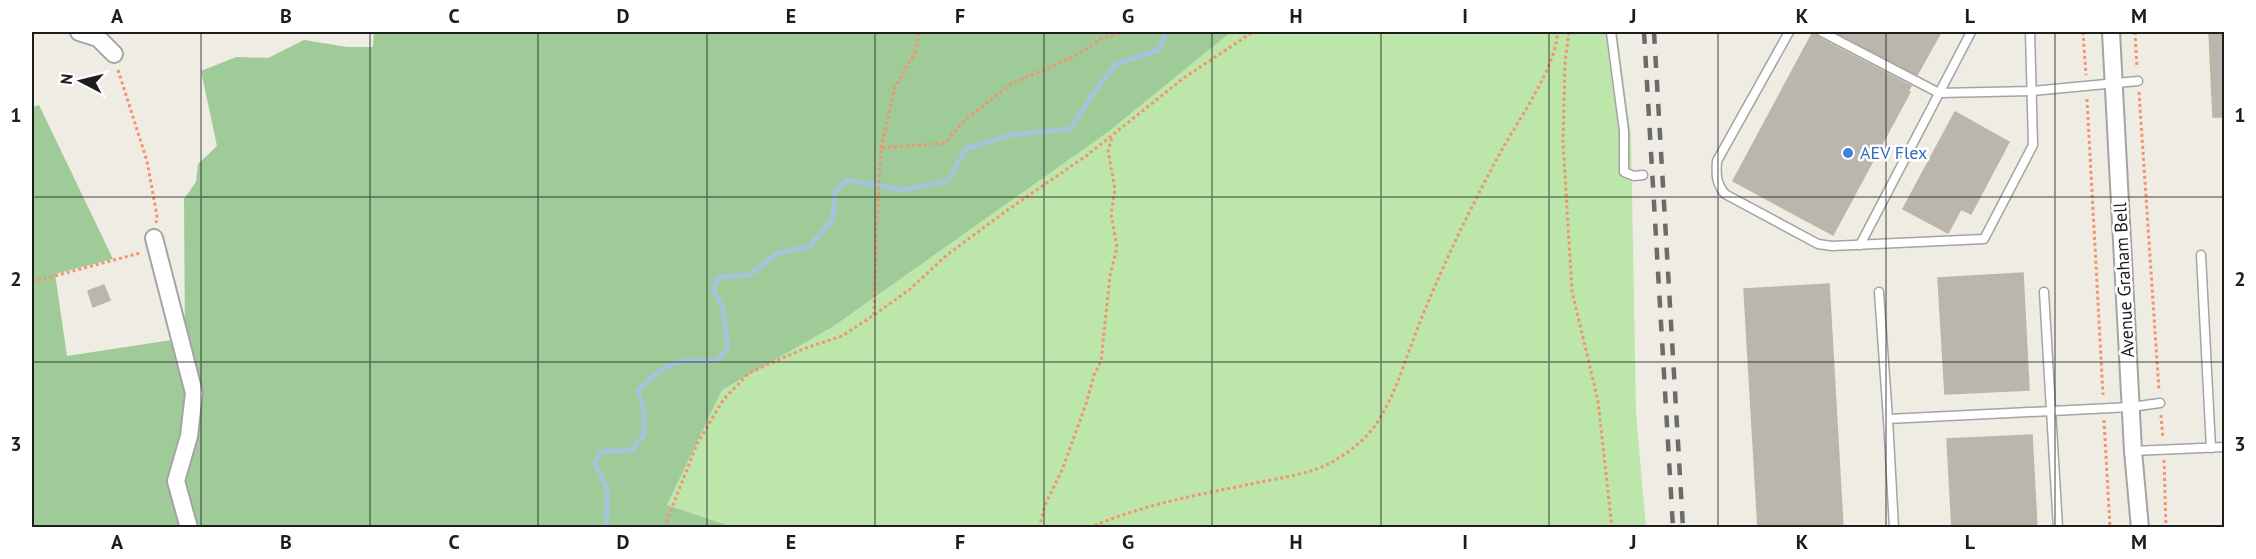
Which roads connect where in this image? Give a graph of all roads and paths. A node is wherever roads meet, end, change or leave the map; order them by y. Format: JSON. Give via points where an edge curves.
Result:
{"nodes":[{"id":1,"x":79,"y":32,"type":"edge"},
{"id":2,"x":919,"y":32,"type":"edge"},
{"id":3,"x":1124,"y":32,"type":"edge"},
{"id":4,"x":1253,"y":32,"type":"edge"},
{"id":5,"x":1557,"y":32,"type":"edge"},
{"id":6,"x":1569,"y":32,"type":"edge"},
{"id":7,"x":1611,"y":32,"type":"edge"},
{"id":8,"x":1789,"y":32,"type":"edge"},
{"id":9,"x":1822,"y":32,"type":"edge"},
{"id":10,"x":1971,"y":32,"type":"edge"},
{"id":11,"x":2030,"y":32,"type":"edge"},
{"id":12,"x":2083,"y":32,"type":"edge"},
{"id":13,"x":2111,"y":32,"type":"edge"},
{"id":14,"x":2135,"y":32,"type":"edge"},
{"id":15,"x":114,"y":54,"type":"joint"},
{"id":16,"x":2138,"y":81,"type":"junction"},
{"id":17,"x":2114,"y":83,"type":"junction"},
{"id":18,"x":2086,"y":85,"type":"junction"},
{"id":19,"x":2032,"y":91,"type":"junction"},
{"id":20,"x":1939,"y":93,"type":"junction"},
{"id":21,"x":1112,"y":135,"type":"junction"},
{"id":22,"x":881,"y":148,"type":"junction"},
{"id":23,"x":1643,"y":175,"type":"dead end"},
{"id":24,"x":154,"y":238,"type":"junction"},
{"id":25,"x":1860,"y":245,"type":"junction"},
{"id":26,"x":2201,"y":255,"type":"dead end"},
{"id":27,"x":32,"y":282,"type":"edge"},
{"id":28,"x":1879,"y":292,"type":"dead end"},
{"id":29,"x":2044,"y":292,"type":"dead end"},
{"id":30,"x":874,"y":315,"type":"junction"},
{"id":31,"x":2160,"y":403,"type":"junction"},
{"id":32,"x":2131,"y":407,"type":"junction"},
{"id":33,"x":2103,"y":408,"type":"junction"},
{"id":34,"x":2051,"y":411,"type":"junction"},
{"id":35,"x":1888,"y":419,"type":"junction"},
{"id":36,"x":2224,"y":447,"type":"edge"},
{"id":37,"x":2211,"y":448,"type":"junction"},
{"id":38,"x":2163,"y":450,"type":"junction"},
{"id":39,"x":2133,"y":451,"type":"junction"},
{"id":40,"x":189,"y":528,"type":"edge"},
{"id":41,"x":664,"y":528,"type":"edge"},
{"id":42,"x":1040,"y":528,"type":"edge"},
{"id":43,"x":1089,"y":528,"type":"edge"},
{"id":44,"x":1612,"y":528,"type":"edge"},
{"id":45,"x":1894,"y":528,"type":"edge"},
{"id":46,"x":2058,"y":528,"type":"edge"},
{"id":47,"x":2110,"y":528,"type":"edge"},
{"id":48,"x":2140,"y":528,"type":"edge"},
{"id":49,"x":2166,"y":528,"type":"edge"}],
"edges":[{"from":1,"to":15,"type":"street","via":[[98,38]]},
{"from":2,"to":22,"type":"path","via":[[915,53],[895,87]]},
{"from":3,"to":22,"type":"path","via":[[1100,39],[1075,56],[1011,84],[965,120],[945,143]]},
{"from":4,"to":21,"type":"path","via":[[1185,77]]},
{"from":5,"to":43,"type":"path","via":[[1553,57],[1453,247],[1395,390],[1379,421],[1356,446],[1308,472],[1161,503]]},
{"from":6,"to":44,"type":"path","via":[[1563,142],[1572,291],[1598,401]]},
{"from":7,"to":23,"type":"lane","via":[[1624,131],[1624,172]]},
{"from":8,"to":25,"type":"lane","via":[[1717,161],[1718,185],[1725,194],[1818,244]]},
{"from":9,"to":20,"type":"lane"},
{"from":10,"to":20,"type":"lane"},
{"from":11,"to":19,"type":"lane"},
{"from":12,"to":18,"type":"path"},
{"from":13,"to":17,"type":"street","name":"Avenue Graham Bell"},
{"from":14,"to":16,"type":"path"},
{"from":15,"to":24,"type":"path","via":[[147,161],[157,216]]},
{"from":16,"to":17,"type":"lane"},
{"from":16,"to":31,"type":"path"},
{"from":17,"to":18,"type":"lane"},
{"from":17,"to":32,"type":"street","name":"Avenue Graham Bell"},
{"from":18,"to":19,"type":"lane"},
{"from":18,"to":33,"type":"path"},
{"from":19,"to":20,"type":"lane"},
{"from":19,"to":25,"type":"lane","via":[[2033,145],[1984,239]]},
{"from":20,"to":25,"type":"lane"},
{"from":21,"to":30,"type":"path","via":[[947,255]]},
{"from":21,"to":42,"type":"path","via":[[1108,151],[1115,189],[1111,214],[1116,247],[1101,361],[1062,470],[1045,505]]},
{"from":22,"to":30,"type":"path"},
{"from":24,"to":27,"type":"path","via":[[145,251],[132,256]]},
{"from":24,"to":40,"type":"street","via":[[194,393],[189,436],[176,482]]},
{"from":26,"to":37,"type":"lane"},
{"from":28,"to":35,"type":"lane"},
{"from":29,"to":34,"type":"lane"},
{"from":30,"to":41,"type":"path","via":[[842,336],[749,373],[723,400],[697,444]]},
{"from":31,"to":32,"type":"lane"},
{"from":31,"to":38,"type":"path"},
{"from":32,"to":33,"type":"lane"},
{"from":32,"to":39,"type":"street","name":"Avenue Graham Bell"},
{"from":33,"to":34,"type":"lane"},
{"from":33,"to":47,"type":"path"},
{"from":34,"to":35,"type":"lane"},
{"from":34,"to":46,"type":"lane"},
{"from":35,"to":45,"type":"lane"},
{"from":36,"to":37,"type":"lane"},
{"from":37,"to":38,"type":"lane"},
{"from":38,"to":39,"type":"lane"},
{"from":38,"to":49,"type":"path"},
{"from":39,"to":48,"type":"street","name":"Avenue Graham Bell"}]}
